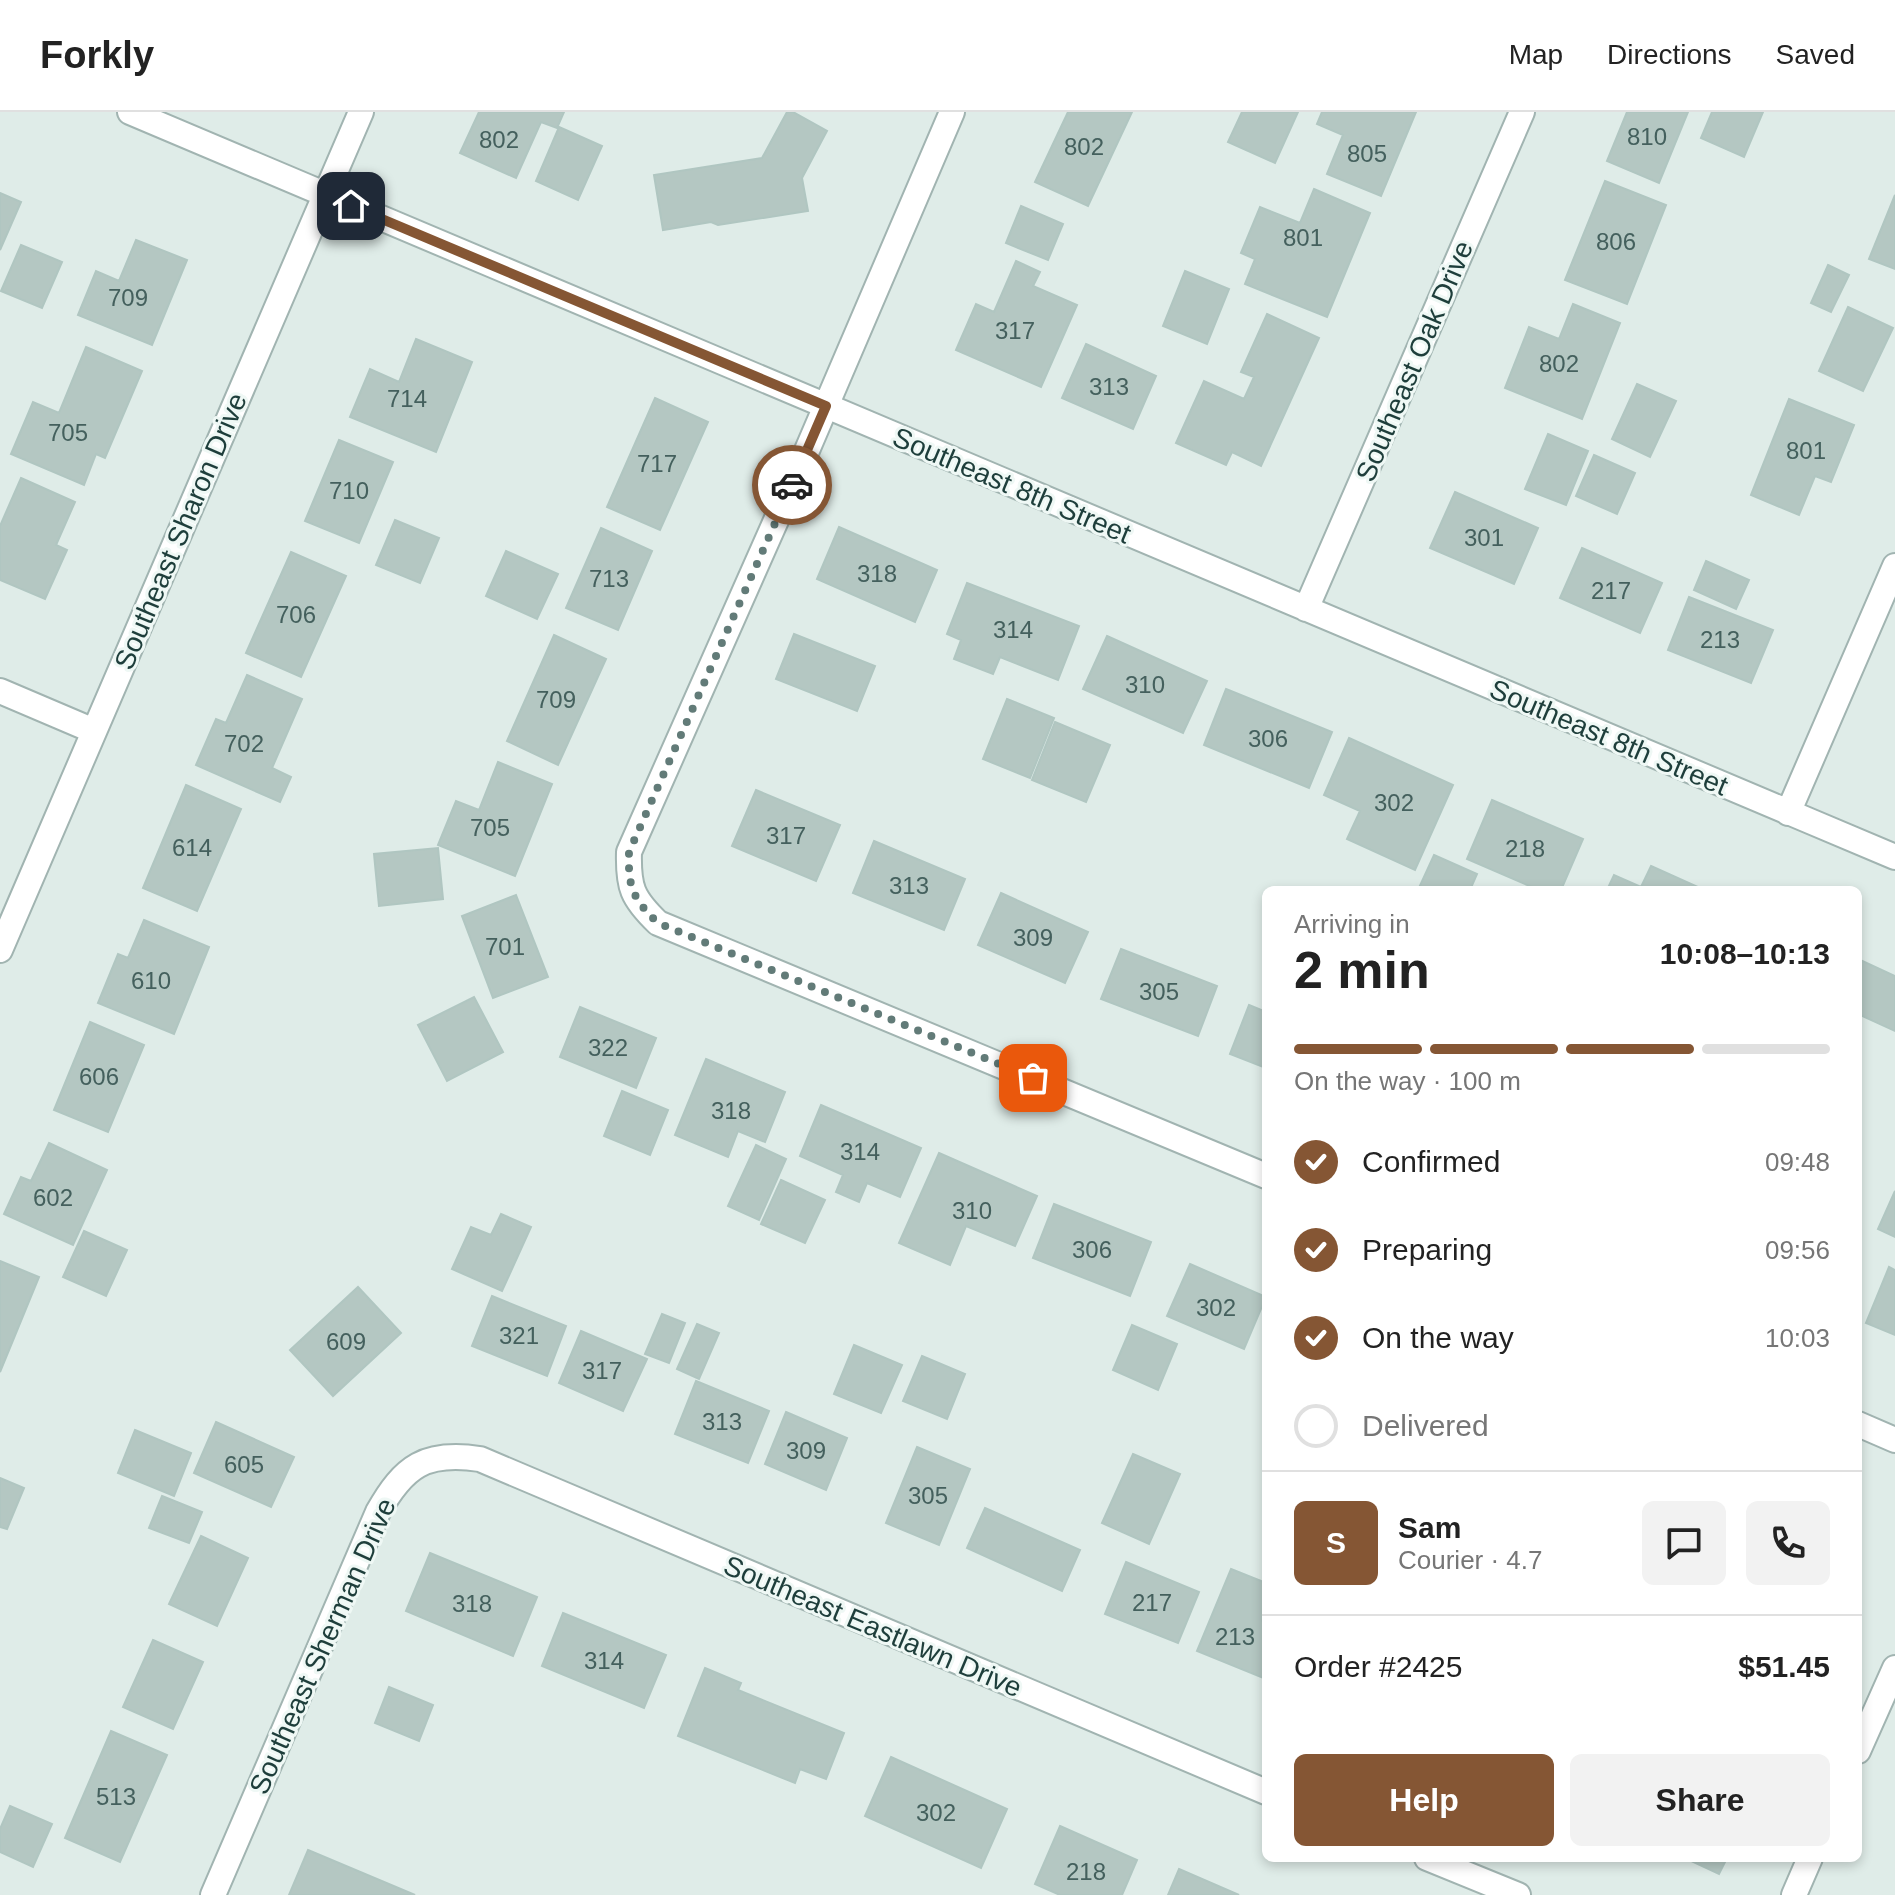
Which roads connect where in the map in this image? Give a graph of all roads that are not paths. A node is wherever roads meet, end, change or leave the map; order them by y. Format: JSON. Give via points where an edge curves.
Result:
{"nodes":[{"id":1,"x":130,"y":112,"type":"edge"},
{"id":2,"x":361,"y":112,"type":"edge"},
{"id":3,"x":952,"y":112,"type":"edge"},
{"id":4,"x":1522,"y":112,"type":"edge"},
{"id":5,"x":325,"y":195,"type":"junction"},
{"id":6,"x":826,"y":406,"type":"junction"},
{"id":7,"x":1895,"y":566,"type":"edge"},
{"id":8,"x":1306,"y":609,"type":"junction"},
{"id":9,"x":0,"y":691,"type":"edge"},
{"id":10,"x":94,"y":731,"type":"junction"},
{"id":11,"x":1788,"y":813,"type":"junction"},
{"id":12,"x":1895,"y":857,"type":"edge"},
{"id":13,"x":0,"y":950,"type":"edge"},
{"id":14,"x":1262,"y":1174,"type":"edge"},
{"id":15,"x":1862,"y":1426,"type":"edge"},
{"id":16,"x":1895,"y":1440,"type":"edge"},
{"id":17,"x":480,"y":1459,"type":"joint"},
{"id":18,"x":1895,"y":1668,"type":"edge"},
{"id":19,"x":1862,"y":1742,"type":"edge"},
{"id":20,"x":1262,"y":1790,"type":"edge"},
{"id":21,"x":1437,"y":1862,"type":"edge"},
{"id":22,"x":1808,"y":1862,"type":"edge"},
{"id":23,"x":213,"y":1895,"type":"edge"},
{"id":24,"x":1518,"y":1895,"type":"edge"},
{"id":25,"x":1794,"y":1895,"type":"edge"}],
"edges":[{"from":1,"to":5,"type":"street","name":"Southeast 8th Street"},
{"from":2,"to":5,"type":"street","name":"Southeast Sharon Drive"},
{"from":3,"to":6,"type":"street"},
{"from":4,"to":8,"type":"street","name":"Southeast Oak Drive"},
{"from":5,"to":6,"type":"street","name":"Southeast 8th Street"},
{"from":5,"to":10,"type":"street","name":"Southeast Sharon Drive"},
{"from":6,"to":8,"type":"street","name":"Southeast 8th Street"},
{"from":6,"to":14,"type":"street","via":[[629,852],[628,880],[639,905],[658,923]]},
{"from":7,"to":11,"type":"street"},
{"from":8,"to":11,"type":"street","name":"Southeast 8th Street"},
{"from":9,"to":10,"type":"street"},
{"from":10,"to":13,"type":"street","name":"Southeast Sharon Drive"},
{"from":11,"to":12,"type":"street","name":"Southeast 8th Street"},
{"from":15,"to":16,"type":"street"},
{"from":17,"to":20,"type":"street","name":"Southeast Eastlawn Drive"},
{"from":17,"to":23,"type":"street","name":"Southeast Sherman Drive","via":[[454,1456],[421,1463],[394,1483]]},
{"from":18,"to":19,"type":"street"},
{"from":21,"to":24,"type":"street"},
{"from":22,"to":25,"type":"street"}]}
